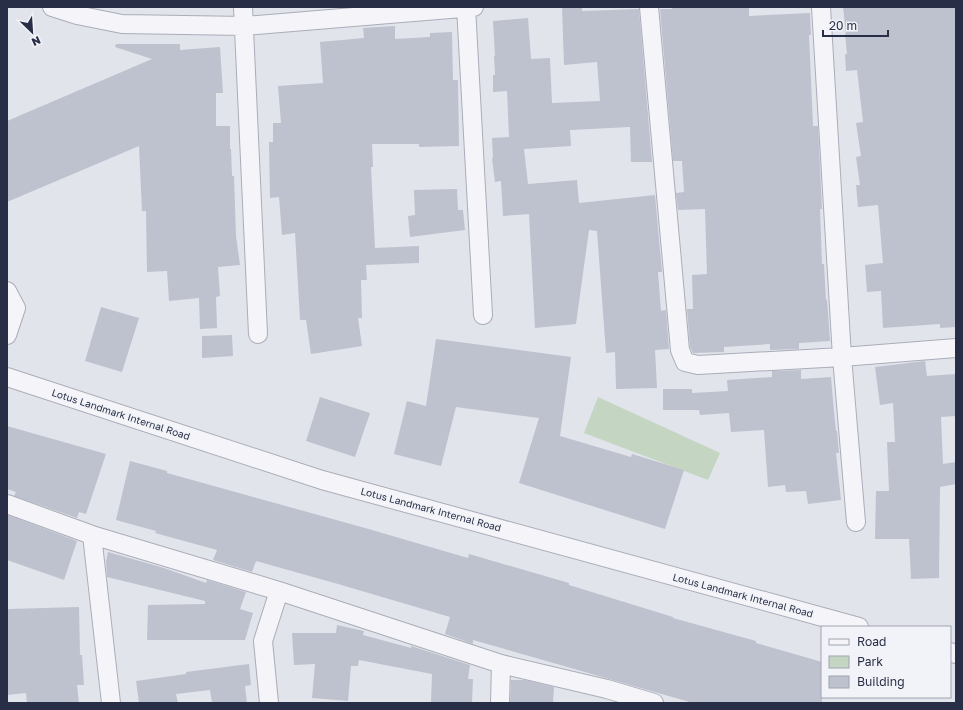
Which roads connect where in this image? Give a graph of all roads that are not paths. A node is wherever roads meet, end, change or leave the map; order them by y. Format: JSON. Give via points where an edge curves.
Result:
{"nodes":[{"id":1,"x":52,"y":7,"type":"edge"},
{"id":2,"x":243,"y":7,"type":"edge"},
{"id":3,"x":469,"y":7,"type":"edge"},
{"id":4,"x":649,"y":7,"type":"edge"},
{"id":5,"x":821,"y":7,"type":"edge"},
{"id":6,"x":245,"y":26,"type":"junction"},
{"id":7,"x":7,"y":291,"type":"edge"},
{"id":8,"x":483,"y":314,"type":"dead end"},
{"id":9,"x":258,"y":334,"type":"dead end"},
{"id":10,"x":7,"y":335,"type":"edge"},
{"id":11,"x":956,"y":348,"type":"edge"},
{"id":12,"x":842,"y":357,"type":"junction"},
{"id":13,"x":7,"y":377,"type":"edge"},
{"id":14,"x":7,"y":504,"type":"edge"},
{"id":15,"x":856,"y":522,"type":"dead end"},
{"id":16,"x":92,"y":535,"type":"junction"},
{"id":17,"x":279,"y":591,"type":"junction"},
{"id":18,"x":855,"y":626,"type":"edge"},
{"id":19,"x":501,"y":664,"type":"junction"},
{"id":20,"x":608,"y":696,"type":"edge"},
{"id":21,"x":111,"y":703,"type":"edge"},
{"id":22,"x":269,"y":703,"type":"edge"},
{"id":23,"x":500,"y":703,"type":"edge"},
{"id":24,"x":654,"y":703,"type":"edge"}],
"edges":[{"from":1,"to":6,"type":"street","via":[[122,24]]},
{"from":2,"to":6,"type":"street"},
{"from":3,"to":6,"type":"street"},
{"from":3,"to":8,"type":"street"},
{"from":4,"to":12,"type":"street","via":[[680,350],[685,362],[698,365]]},
{"from":5,"to":12,"type":"street"},
{"from":6,"to":9,"type":"street"},
{"from":7,"to":10,"type":"street","via":[[16,308]]},
{"from":11,"to":12,"type":"street"},
{"from":12,"to":15,"type":"street"},
{"from":13,"to":18,"type":"street","name":"Lotus Landmark Internal Road","via":[[322,480]]},
{"from":14,"to":16,"type":"street"},
{"from":16,"to":17,"type":"street"},
{"from":16,"to":21,"type":"street"},
{"from":17,"to":19,"type":"street"},
{"from":17,"to":22,"type":"street","via":[[263,641]]},
{"from":19,"to":20,"type":"street"},
{"from":19,"to":23,"type":"street"},
{"from":20,"to":24,"type":"street"}]}
